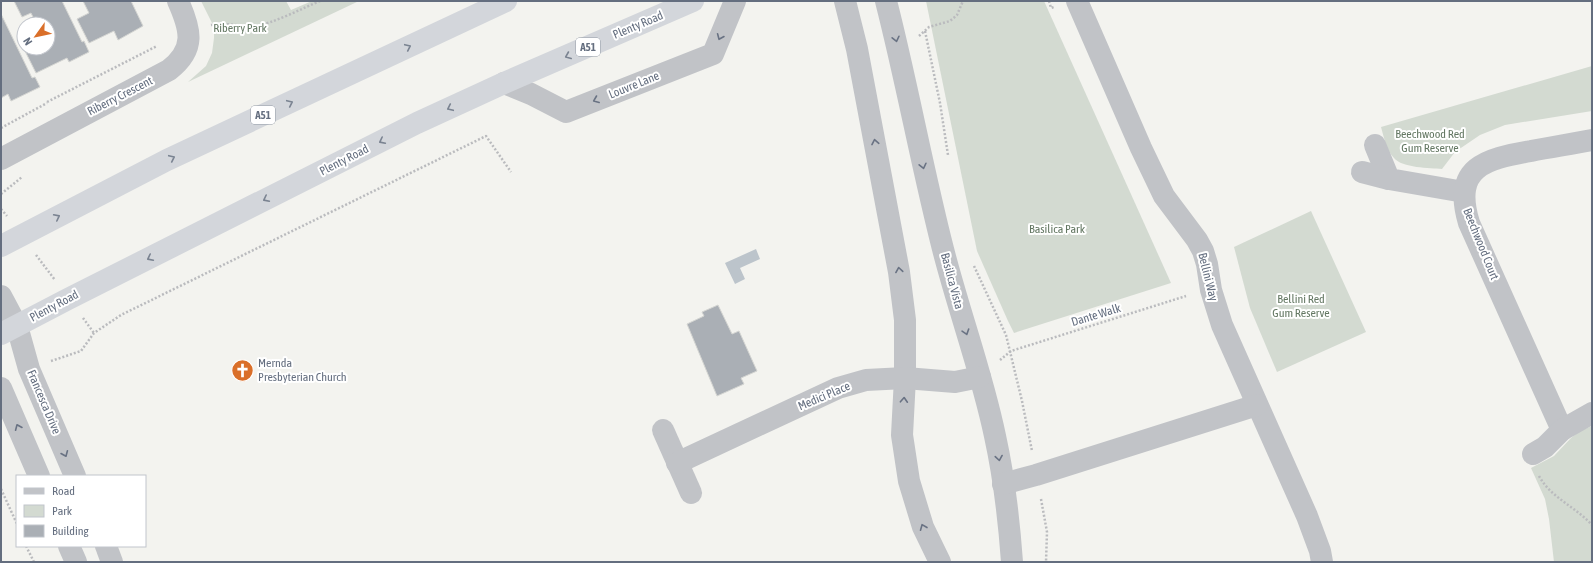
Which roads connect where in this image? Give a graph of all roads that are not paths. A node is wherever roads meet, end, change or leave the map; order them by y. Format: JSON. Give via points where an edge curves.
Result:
{"nodes":[{"id":1,"x":178,"y":1,"type":"edge"},
{"id":2,"x":506,"y":1,"type":"edge"},
{"id":3,"x":693,"y":1,"type":"edge"},
{"id":4,"x":735,"y":1,"type":"edge"},
{"id":5,"x":845,"y":1,"type":"edge"},
{"id":6,"x":886,"y":1,"type":"edge"},
{"id":7,"x":1076,"y":1,"type":"edge"},
{"id":8,"x":504,"y":83,"type":"junction"},
{"id":9,"x":1592,"y":140,"type":"edge"},
{"id":10,"x":1375,"y":145,"type":"dead end"},
{"id":11,"x":1,"y":159,"type":"edge"},
{"id":12,"x":1362,"y":172,"type":"dead end"},
{"id":13,"x":1389,"y":179,"type":"junction"},
{"id":14,"x":1464,"y":192,"type":"junction"},
{"id":15,"x":1,"y":246,"type":"edge"},
{"id":16,"x":1,"y":296,"type":"edge"},
{"id":17,"x":9,"y":330,"type":"edge"},
{"id":18,"x":980,"y":377,"type":"junction"},
{"id":19,"x":905,"y":378,"type":"junction"},
{"id":20,"x":1,"y":388,"type":"edge"},
{"id":21,"x":1257,"y":405,"type":"junction"},
{"id":22,"x":1592,"y":413,"type":"edge"},
{"id":23,"x":663,"y":430,"type":"dead end"},
{"id":24,"x":1562,"y":430,"type":"junction"},
{"id":25,"x":677,"y":463,"type":"junction"},
{"id":26,"x":1535,"y":463,"type":"road end"},
{"id":27,"x":39,"y":475,"type":"edge"},
{"id":28,"x":75,"y":475,"type":"edge"},
{"id":29,"x":1003,"y":484,"type":"junction"},
{"id":30,"x":691,"y":492,"type":"dead end"},
{"id":31,"x":69,"y":547,"type":"edge"},
{"id":32,"x":106,"y":547,"type":"edge"},
{"id":33,"x":76,"y":562,"type":"edge"},
{"id":34,"x":112,"y":562,"type":"edge"},
{"id":35,"x":940,"y":562,"type":"edge"},
{"id":36,"x":1012,"y":562,"type":"edge"},
{"id":37,"x":1322,"y":562,"type":"edge"}],
"edges":[{"from":1,"to":11,"type":"street","name":"Riberry Crescent","via":[[188,29],[189,40],[180,61],[169,70]]},
{"from":15,"to":2,"type":"highway","number":"A51","one_way":true,"via":[[167,160]]},
{"from":3,"to":8,"type":"highway","name":"Plenty Road","number":"A51","one_way":true},
{"from":4,"to":8,"type":"street","name":"Louvre Lane","one_way":true,"via":[[713,54],[566,112]]},
{"from":19,"to":5,"type":"street","one_way":true,"via":[[905,320],[899,272],[857,49]]},
{"from":6,"to":18,"type":"street","name":"Basilica Vista","one_way":true,"via":[[942,248]]},
{"from":7,"to":21,"type":"street","name":"Bellini Way","via":[[1164,196],[1203,251],[1216,308]]},
{"from":8,"to":17,"type":"highway","name":"Plenty Road","number":"A51","one_way":true,"via":[[417,123]]},
{"from":9,"to":14,"type":"street","name":"Beechwood Court","via":[[1493,159],[1477,168],[1469,178]]},
{"from":10,"to":13,"type":"street"},
{"from":12,"to":13,"type":"street"},
{"from":13,"to":14,"type":"street"},
{"from":14,"to":24,"type":"street","name":"Beechwood Court","via":[[1464,207],[1469,224]]},
{"from":16,"to":17,"type":"street","name":"Francesca Drive"},
{"from":17,"to":28,"type":"street","name":"Francesca Drive","one_way":true,"via":[[30,369]]},
{"from":18,"to":19,"type":"street","name":"Medici Place","via":[[955,382]]},
{"from":18,"to":29,"type":"street","name":"Basilica Vista","one_way":true,"via":[[995,436]]},
{"from":19,"to":25,"type":"street","name":"Medici Place","via":[[866,380],[838,388]]},
{"from":35,"to":19,"type":"street","one_way":true,"via":[[923,527],[909,481],[902,435]]},
{"from":27,"to":20,"type":"street","one_way":true},
{"from":21,"to":29,"type":"street"},
{"from":21,"to":37,"type":"street","name":"Bellini Way","via":[[1307,516]]},
{"from":22,"to":24,"type":"street"},
{"from":23,"to":25,"type":"street"},
{"from":24,"to":26,"type":"street","via":[[1545,447]]},
{"from":25,"to":30,"type":"street"},
{"from":29,"to":36,"type":"street","name":"Basilica Vista"},
{"from":31,"to":33,"type":"street"},
{"from":32,"to":34,"type":"street"}]}
